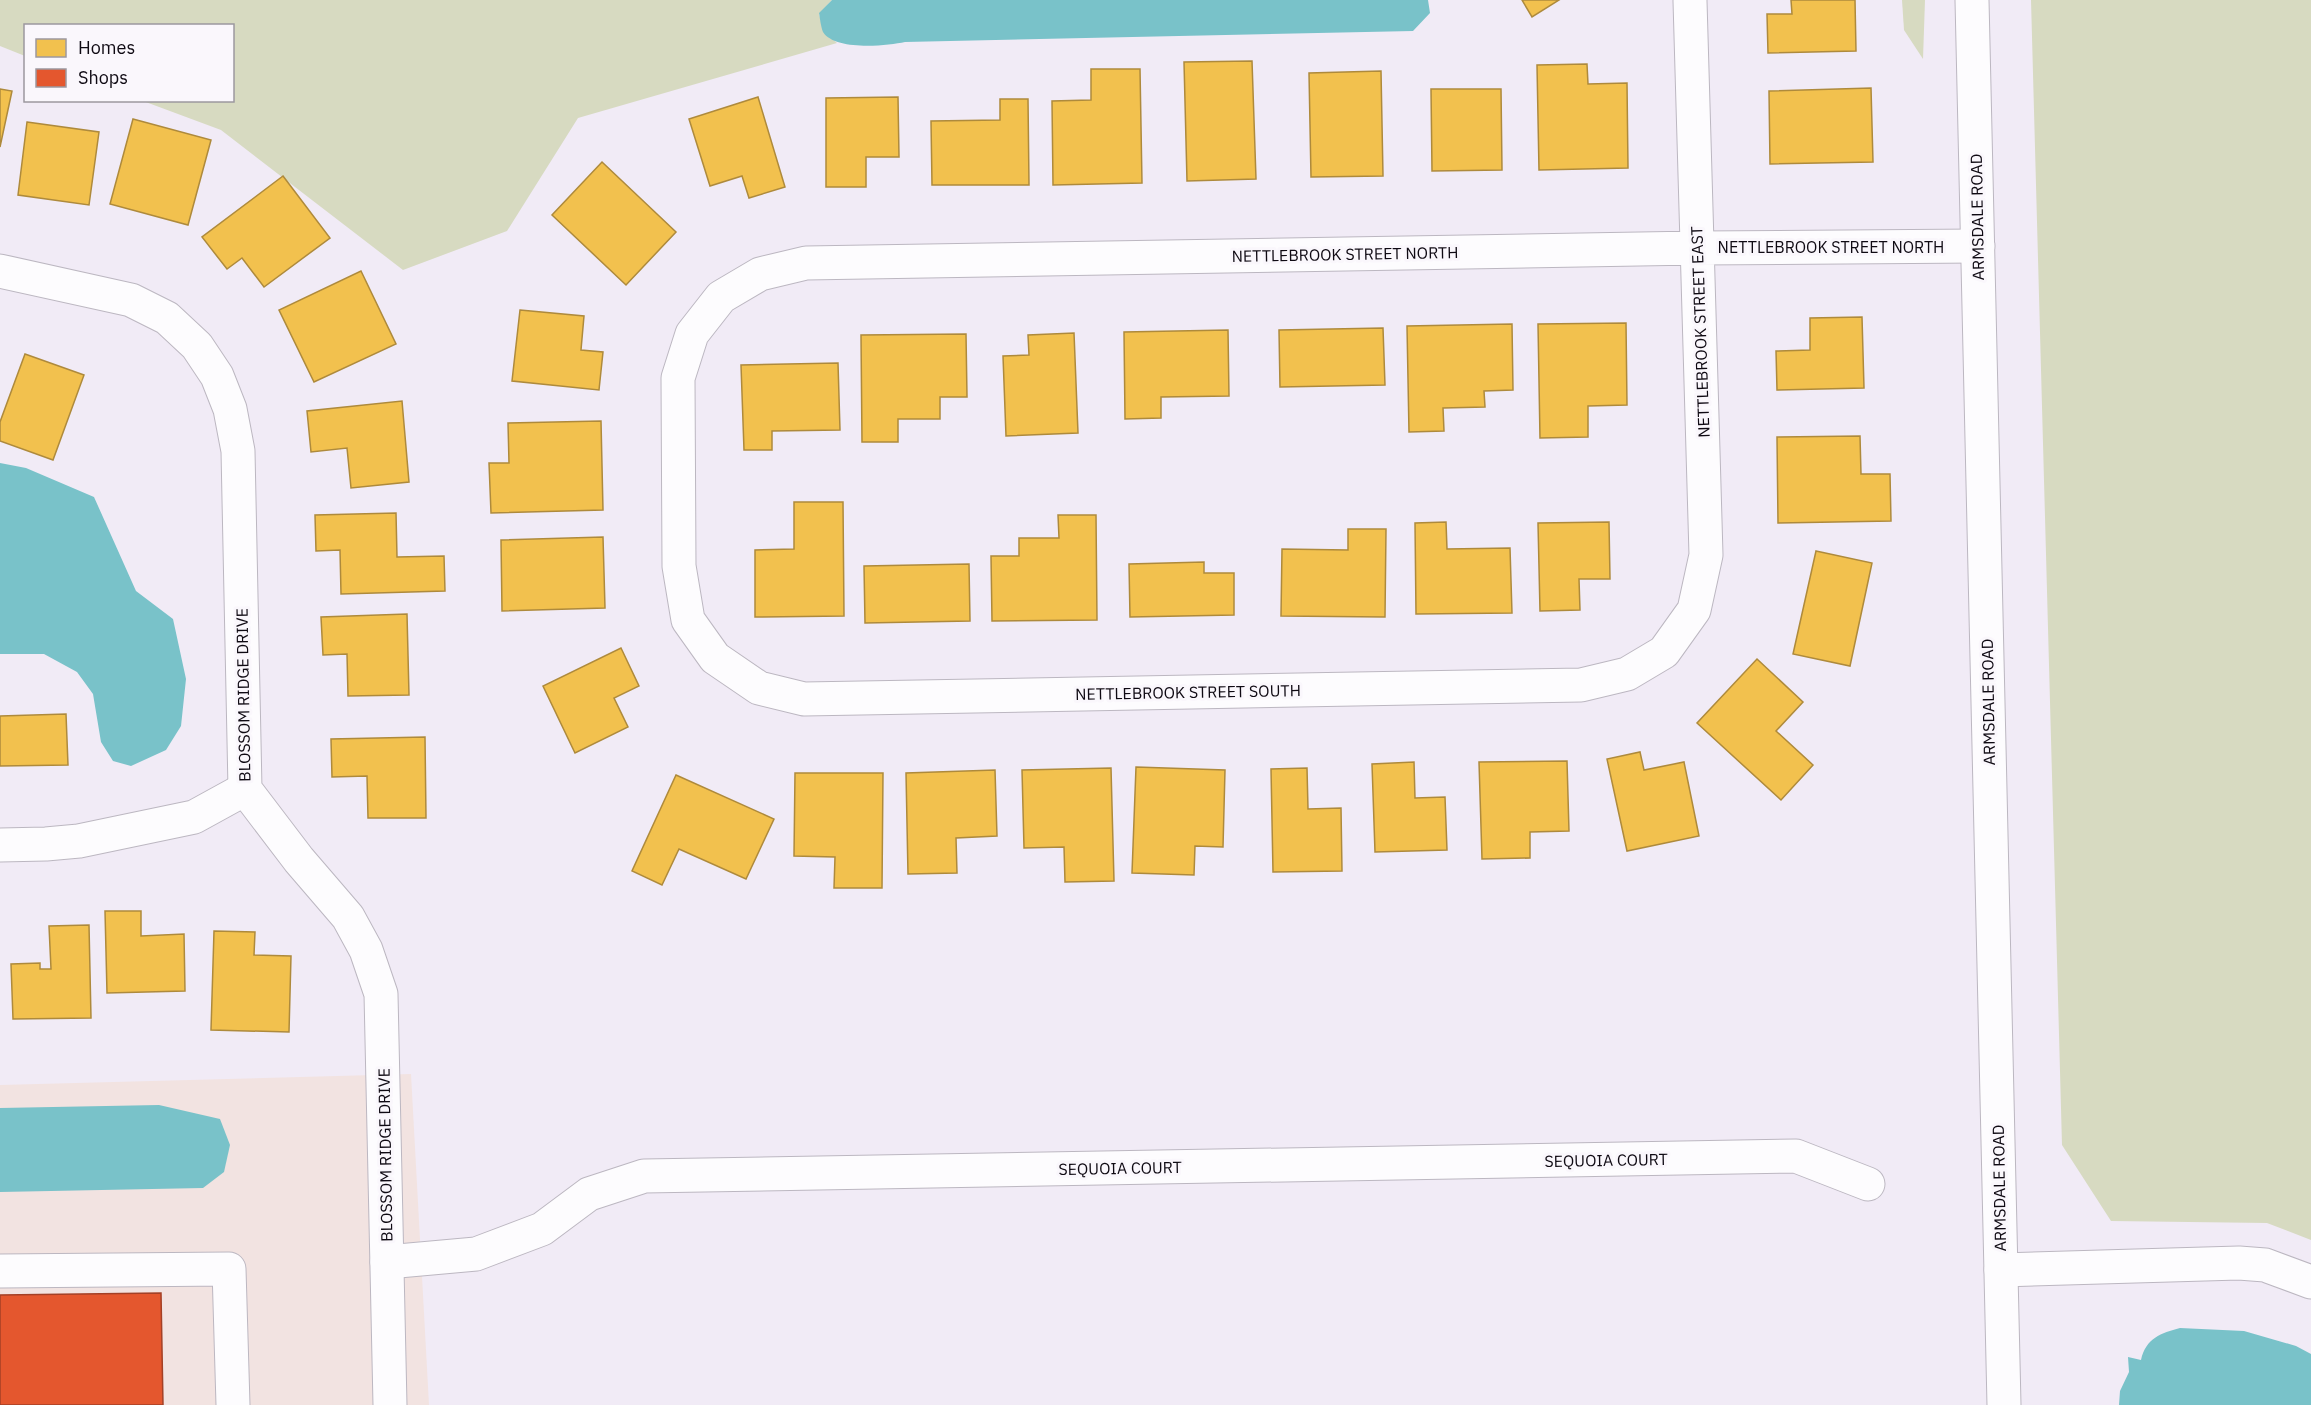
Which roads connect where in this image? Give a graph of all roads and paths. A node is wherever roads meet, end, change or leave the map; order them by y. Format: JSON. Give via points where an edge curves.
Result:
{"nodes":[{"id":1,"x":1690,"y":0,"type":"edge"},
{"id":2,"x":1972,"y":0,"type":"edge"},
{"id":3,"x":1978,"y":246,"type":"junction"},
{"id":4,"x":1697,"y":248,"type":"junction"},
{"id":5,"x":0,"y":271,"type":"edge"},
{"id":6,"x":1664,"y":652,"type":"joint"},
{"id":7,"x":715,"y":658,"type":"joint"},
{"id":8,"x":245,"y":789,"type":"junction"},
{"id":9,"x":0,"y":845,"type":"edge"},
{"id":10,"x":1868,"y":1184,"type":"dead end"},
{"id":11,"x":387,"y":1262,"type":"junction"},
{"id":12,"x":2001,"y":1270,"type":"junction"},
{"id":13,"x":0,"y":1271,"type":"edge"},
{"id":14,"x":2311,"y":1282,"type":"edge"},
{"id":15,"x":233,"y":1405,"type":"edge"},
{"id":16,"x":390,"y":1405,"type":"edge"},
{"id":17,"x":2004,"y":1405,"type":"edge"}],
"edges":[{"from":1,"to":4,"type":"street","name":"NETTLEBROOK STREET EAST"},
{"from":2,"to":3,"type":"street","name":"ARMSDALE ROAD"},
{"from":3,"to":4,"type":"street","name":"NETTLEBROOK STREET NORTH"},
{"from":3,"to":12,"type":"street","name":"ARMSDALE ROAD"},
{"from":4,"to":6,"type":"street","name":"NETTLEBROOK STREET EAST","via":[[1706,555],[1694,610]]},
{"from":4,"to":7,"type":"street","name":"NETTLEBROOK STREET NORTH","via":[[806,263],[760,274],[721,297],[692,334],[678,378],[679,566],[688,620]]},
{"from":5,"to":8,"type":"street","name":"BLOSSOM RIDGE DRIVE","via":[[131,300],[167,318],[197,346],[216,376],[230,409],[238,451]]},
{"from":6,"to":7,"type":"street","name":"NETTLEBROOK STREET SOUTH","via":[[1627,674],[1581,685],[804,699],[759,688]]},
{"from":8,"to":9,"type":"street","via":[[194,817],[79,841]]},
{"from":8,"to":11,"type":"street","name":"BLOSSOM RIDGE DRIVE","via":[[348,917],[366,950],[381,994]]},
{"from":10,"to":11,"type":"street","name":"SEQUOIA COURT","via":[[1796,1156],[644,1176],[589,1194],[542,1229],[476,1254]]},
{"from":11,"to":16,"type":"street","name":"BLOSSOM RIDGE DRIVE"},
{"from":12,"to":14,"type":"street","via":[[2239,1263],[2265,1265]]},
{"from":12,"to":17,"type":"street","name":"ARMSDALE ROAD"},
{"from":13,"to":15,"type":"street","via":[[229,1269]]}]}
